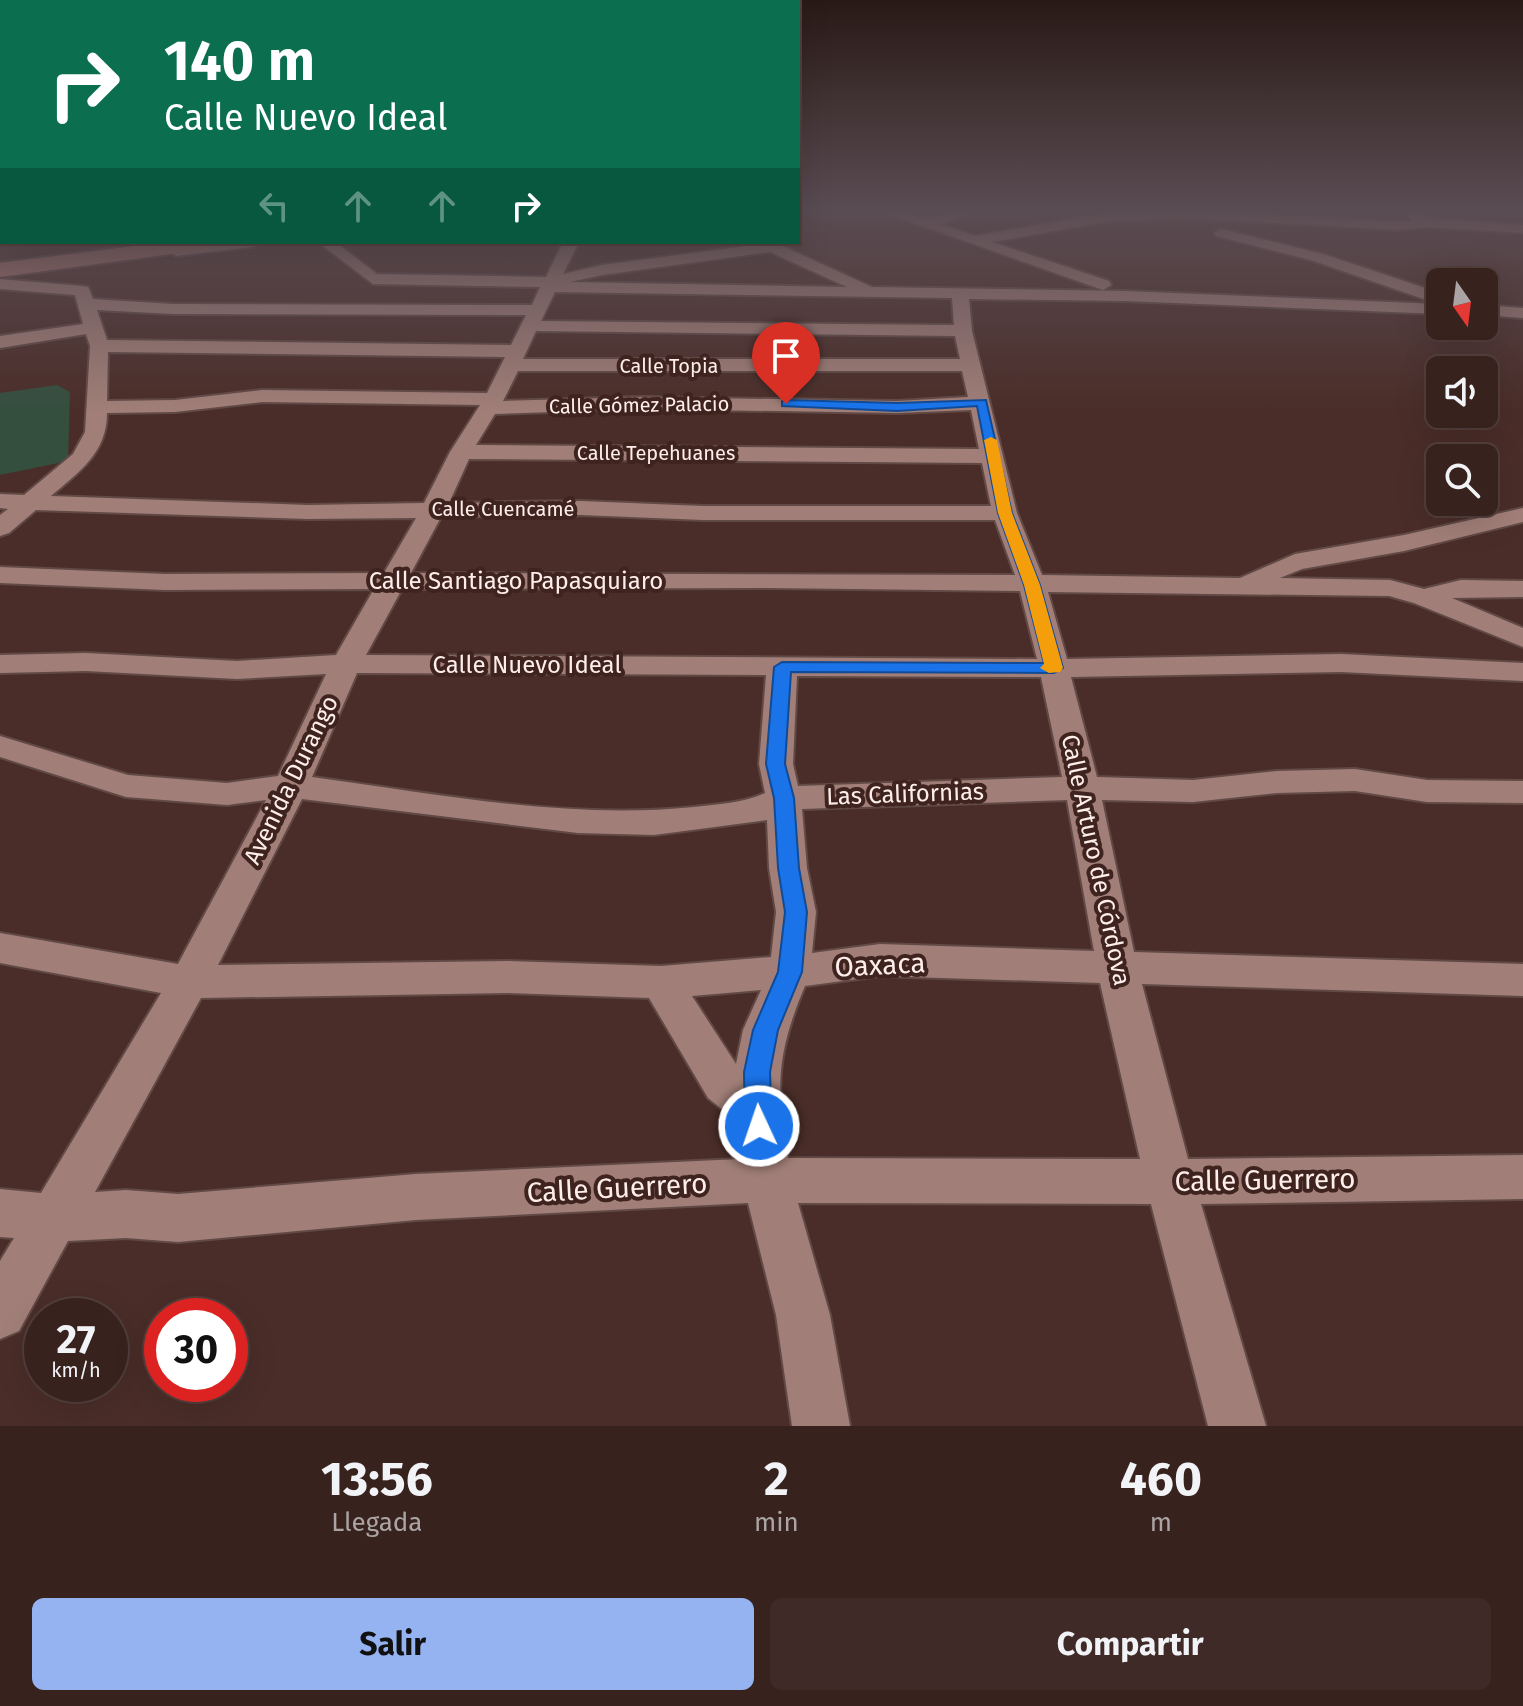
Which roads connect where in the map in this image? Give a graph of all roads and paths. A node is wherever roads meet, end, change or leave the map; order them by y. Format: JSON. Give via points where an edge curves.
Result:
{"nodes":[{"id":1,"x":382,"y":279,"type":"joint"},
{"id":2,"x":553,"y":279,"type":"edge"},
{"id":3,"x":598,"y":279,"type":"edge"},
{"id":4,"x":842,"y":279,"type":"edge"},
{"id":5,"x":1086,"y":279,"type":"edge"},
{"id":6,"x":1378,"y":279,"type":"edge"},
{"id":7,"x":0,"y":284,"type":"edge"},
{"id":8,"x":874,"y":293,"type":"junction"},
{"id":9,"x":1426,"y":294,"type":"edge"},
{"id":10,"x":1125,"y":296,"type":"junction"},
{"id":11,"x":85,"y":304,"type":"junction"},
{"id":12,"x":1426,"y":308,"type":"edge"},
{"id":13,"x":213,"y":309,"type":"junction"},
{"id":14,"x":368,"y":310,"type":"junction"},
{"id":15,"x":1498,"y":311,"type":"edge"},
{"id":16,"x":1523,"y":313,"type":"edge"},
{"id":17,"x":1498,"y":317,"type":"edge"},
{"id":18,"x":532,"y":320,"type":"junction"},
{"id":19,"x":965,"y":330,"type":"junction"},
{"id":20,"x":1523,"y":333,"type":"edge"},
{"id":21,"x":96,"y":337,"type":"junction"},
{"id":22,"x":0,"y":342,"type":"edge"},
{"id":23,"x":166,"y":348,"type":"junction"},
{"id":24,"x":99,"y":399,"type":"junction"},
{"id":25,"x":491,"y":403,"type":"junction"},
{"id":26,"x":982,"y":403,"type":"junction"},
{"id":27,"x":461,"y":452,"type":"junction"},
{"id":28,"x":994,"y":457,"type":"junction"},
{"id":29,"x":0,"y":501,"type":"edge"},
{"id":30,"x":32,"y":502,"type":"junction"},
{"id":31,"x":434,"y":508,"type":"junction"},
{"id":32,"x":1005,"y":513,"type":"junction"},
{"id":33,"x":1523,"y":515,"type":"edge"},
{"id":34,"x":0,"y":528,"type":"edge"},
{"id":35,"x":0,"y":575,"type":"edge"},
{"id":36,"x":394,"y":581,"type":"junction"},
{"id":37,"x":1032,"y":585,"type":"junction"},
{"id":38,"x":1238,"y":586,"type":"junction"},
{"id":39,"x":1523,"y":589,"type":"edge"},
{"id":40,"x":1424,"y":597,"type":"junction"},
{"id":41,"x":1523,"y":638,"type":"edge"},
{"id":42,"x":0,"y":664,"type":"edge"},
{"id":43,"x":346,"y":664,"type":"junction"},
{"id":44,"x":782,"y":667,"type":"junction"},
{"id":45,"x":1054,"y":668,"type":"junction"},
{"id":46,"x":1523,"y":672,"type":"edge"},
{"id":47,"x":0,"y":746,"type":"edge"},
{"id":48,"x":291,"y":786,"type":"junction"},
{"id":49,"x":1082,"y":788,"type":"junction"},
{"id":50,"x":1523,"y":792,"type":"edge"},
{"id":51,"x":784,"y":798,"type":"junction"},
{"id":52,"x":0,"y":948,"type":"edge"},
{"id":53,"x":1117,"y":967,"type":"junction"},
{"id":54,"x":790,"y":972,"type":"junction"},
{"id":55,"x":1523,"y":980,"type":"edge"},
{"id":56,"x":189,"y":982,"type":"junction"},
{"id":57,"x":661,"y":982,"type":"junction"},
{"id":58,"x":756,"y":1109,"type":"junction"},
{"id":59,"x":1523,"y":1177,"type":"edge"},
{"id":60,"x":767,"y":1180,"type":"junction"},
{"id":61,"x":1170,"y":1182,"type":"junction"},
{"id":62,"x":0,"y":1213,"type":"edge"},
{"id":63,"x":52,"y":1218,"type":"junction"},
{"id":64,"x":0,"y":1312,"type":"edge"},
{"id":65,"x":821,"y":1426,"type":"edge"},
{"id":66,"x":1237,"y":1426,"type":"edge"}],
"edges":[{"from":1,"to":14,"type":"street","via":[[403,293]]},
{"from":1,"to":18,"type":"street"},
{"from":2,"to":18,"type":"street","name":"Avenida Durango"},
{"from":3,"to":18,"type":"street"},
{"from":4,"to":8,"type":"street"},
{"from":5,"to":10,"type":"street"},
{"from":6,"to":9,"type":"street"},
{"from":7,"to":11,"type":"street","via":[[78,289]]},
{"from":8,"to":18,"type":"street"},
{"from":8,"to":19,"type":"street"},
{"from":10,"to":12,"type":"street"},
{"from":10,"to":19,"type":"street"},
{"from":11,"to":13,"type":"street"},
{"from":11,"to":21,"type":"street"},
{"from":13,"to":14,"type":"street"},
{"from":13,"to":23,"type":"street","via":[[178,327]]},
{"from":14,"to":18,"type":"street"},
{"from":15,"to":16,"type":"street"},
{"from":17,"to":20,"type":"street"},
{"from":18,"to":19,"type":"street","name":"Calle Topia"},
{"from":18,"to":19,"type":"street"},
{"from":18,"to":23,"type":"street","name":"Calle Topia"},
{"from":18,"to":25,"type":"street","name":"Avenida Durango"},
{"from":19,"to":26,"type":"street","name":"Calle Arturo de Córdova"},
{"from":21,"to":22,"type":"street","name":"Calle Topia"},
{"from":21,"to":23,"type":"street","name":"Calle Topia"},
{"from":21,"to":24,"type":"street"},
{"from":24,"to":25,"type":"street","name":"Calle Gómez Palacio","via":[[175,406],[262,396]]},
{"from":24,"to":30,"type":"street","via":[[96,432],[82,458]]},
{"from":25,"to":26,"type":"street","name":"Calle Gómez Palacio"},
{"from":25,"to":27,"type":"street","name":"Avenida Durango"},
{"from":26,"to":28,"type":"street","name":"Calle Arturo de Córdova"},
{"from":27,"to":28,"type":"street","name":"Calle Tepehuanes"},
{"from":27,"to":31,"type":"street","name":"Avenida Durango"},
{"from":28,"to":32,"type":"street","name":"Calle Arturo de Córdova"},
{"from":29,"to":30,"type":"street","name":"Calle Cuencamé"},
{"from":30,"to":31,"type":"street","name":"Calle Cuencamé","via":[[308,512]]},
{"from":30,"to":34,"type":"street"},
{"from":31,"to":32,"type":"street","name":"Calle Cuencamé"},
{"from":31,"to":36,"type":"street","name":"Avenida Durango"},
{"from":32,"to":37,"type":"street","name":"Calle Arturo de Córdova"},
{"from":33,"to":38,"type":"street","via":[[1295,562]]},
{"from":35,"to":36,"type":"street","name":"Calle Santiago Papasquiaro","via":[[165,582]]},
{"from":36,"to":37,"type":"street","name":"Calle Santiago Papasquiaro"},
{"from":36,"to":43,"type":"street","name":"Avenida Durango"},
{"from":37,"to":38,"type":"street","name":"Calle Santiago Papasquiaro"},
{"from":37,"to":45,"type":"street","name":"Calle Arturo de Córdova"},
{"from":38,"to":40,"type":"street","name":"Calle Santiago Papasquiaro","via":[[1390,588]]},
{"from":39,"to":40,"type":"street","via":[[1461,588]]},
{"from":40,"to":41,"type":"street","name":"Calle Santiago Papasquiaro"},
{"from":42,"to":43,"type":"street","name":"Calle Nuevo Ideal","via":[[86,662],[237,670]]},
{"from":43,"to":44,"type":"street","name":"Calle Nuevo Ideal"},
{"from":43,"to":48,"type":"street","name":"Avenida Durango"},
{"from":44,"to":45,"type":"street","name":"Calle Nuevo Ideal"},
{"from":44,"to":51,"type":"street","via":[[776,764]]},
{"from":45,"to":46,"type":"street","name":"Calle Nuevo Ideal","via":[[1341,663]]},
{"from":45,"to":49,"type":"street","name":"Calle Arturo de Córdova"},
{"from":47,"to":48,"type":"street","name":"Las Californias","via":[[126,786],[227,794]]},
{"from":48,"to":51,"type":"street","name":"Las Californias","via":[[504,814],[654,823],[755,812]]},
{"from":48,"to":56,"type":"street","name":"Avenida Durango"},
{"from":49,"to":50,"type":"street","name":"Las Californias","via":[[1193,791],[1355,780],[1427,791]]},
{"from":49,"to":51,"type":"street","name":"Las Californias"},
{"from":49,"to":53,"type":"street","name":"Calle Arturo de Córdova"},
{"from":51,"to":54,"type":"street","via":[[796,912]]},
{"from":52,"to":56,"type":"street","name":"Oaxaca"},
{"from":53,"to":54,"type":"street","name":"Oaxaca","via":[[880,960]]},
{"from":53,"to":55,"type":"street","name":"Oaxaca"},
{"from":53,"to":61,"type":"street","name":"Calle Arturo de Córdova"},
{"from":54,"to":57,"type":"street","name":"Oaxaca"},
{"from":54,"to":58,"type":"street","via":[[765,1030]]},
{"from":56,"to":57,"type":"street","name":"Oaxaca","via":[[508,977]]},
{"from":56,"to":63,"type":"street","name":"Avenida Durango"},
{"from":57,"to":58,"type":"street","via":[[724,1084]]},
{"from":58,"to":60,"type":"street"},
{"from":59,"to":61,"type":"street","name":"Calle Guerrero"},
{"from":60,"to":61,"type":"street","name":"Calle Guerrero"},
{"from":60,"to":63,"type":"street","name":"Calle Guerrero","via":[[416,1197],[178,1218]]},
{"from":60,"to":65,"type":"street","via":[[803,1315]]},
{"from":61,"to":66,"type":"street","name":"Calle Arturo de Córdova"},
{"from":62,"to":63,"type":"street","name":"Calle Guerrero"},
{"from":63,"to":64,"type":"street","name":"Avenida Durango"}]}
